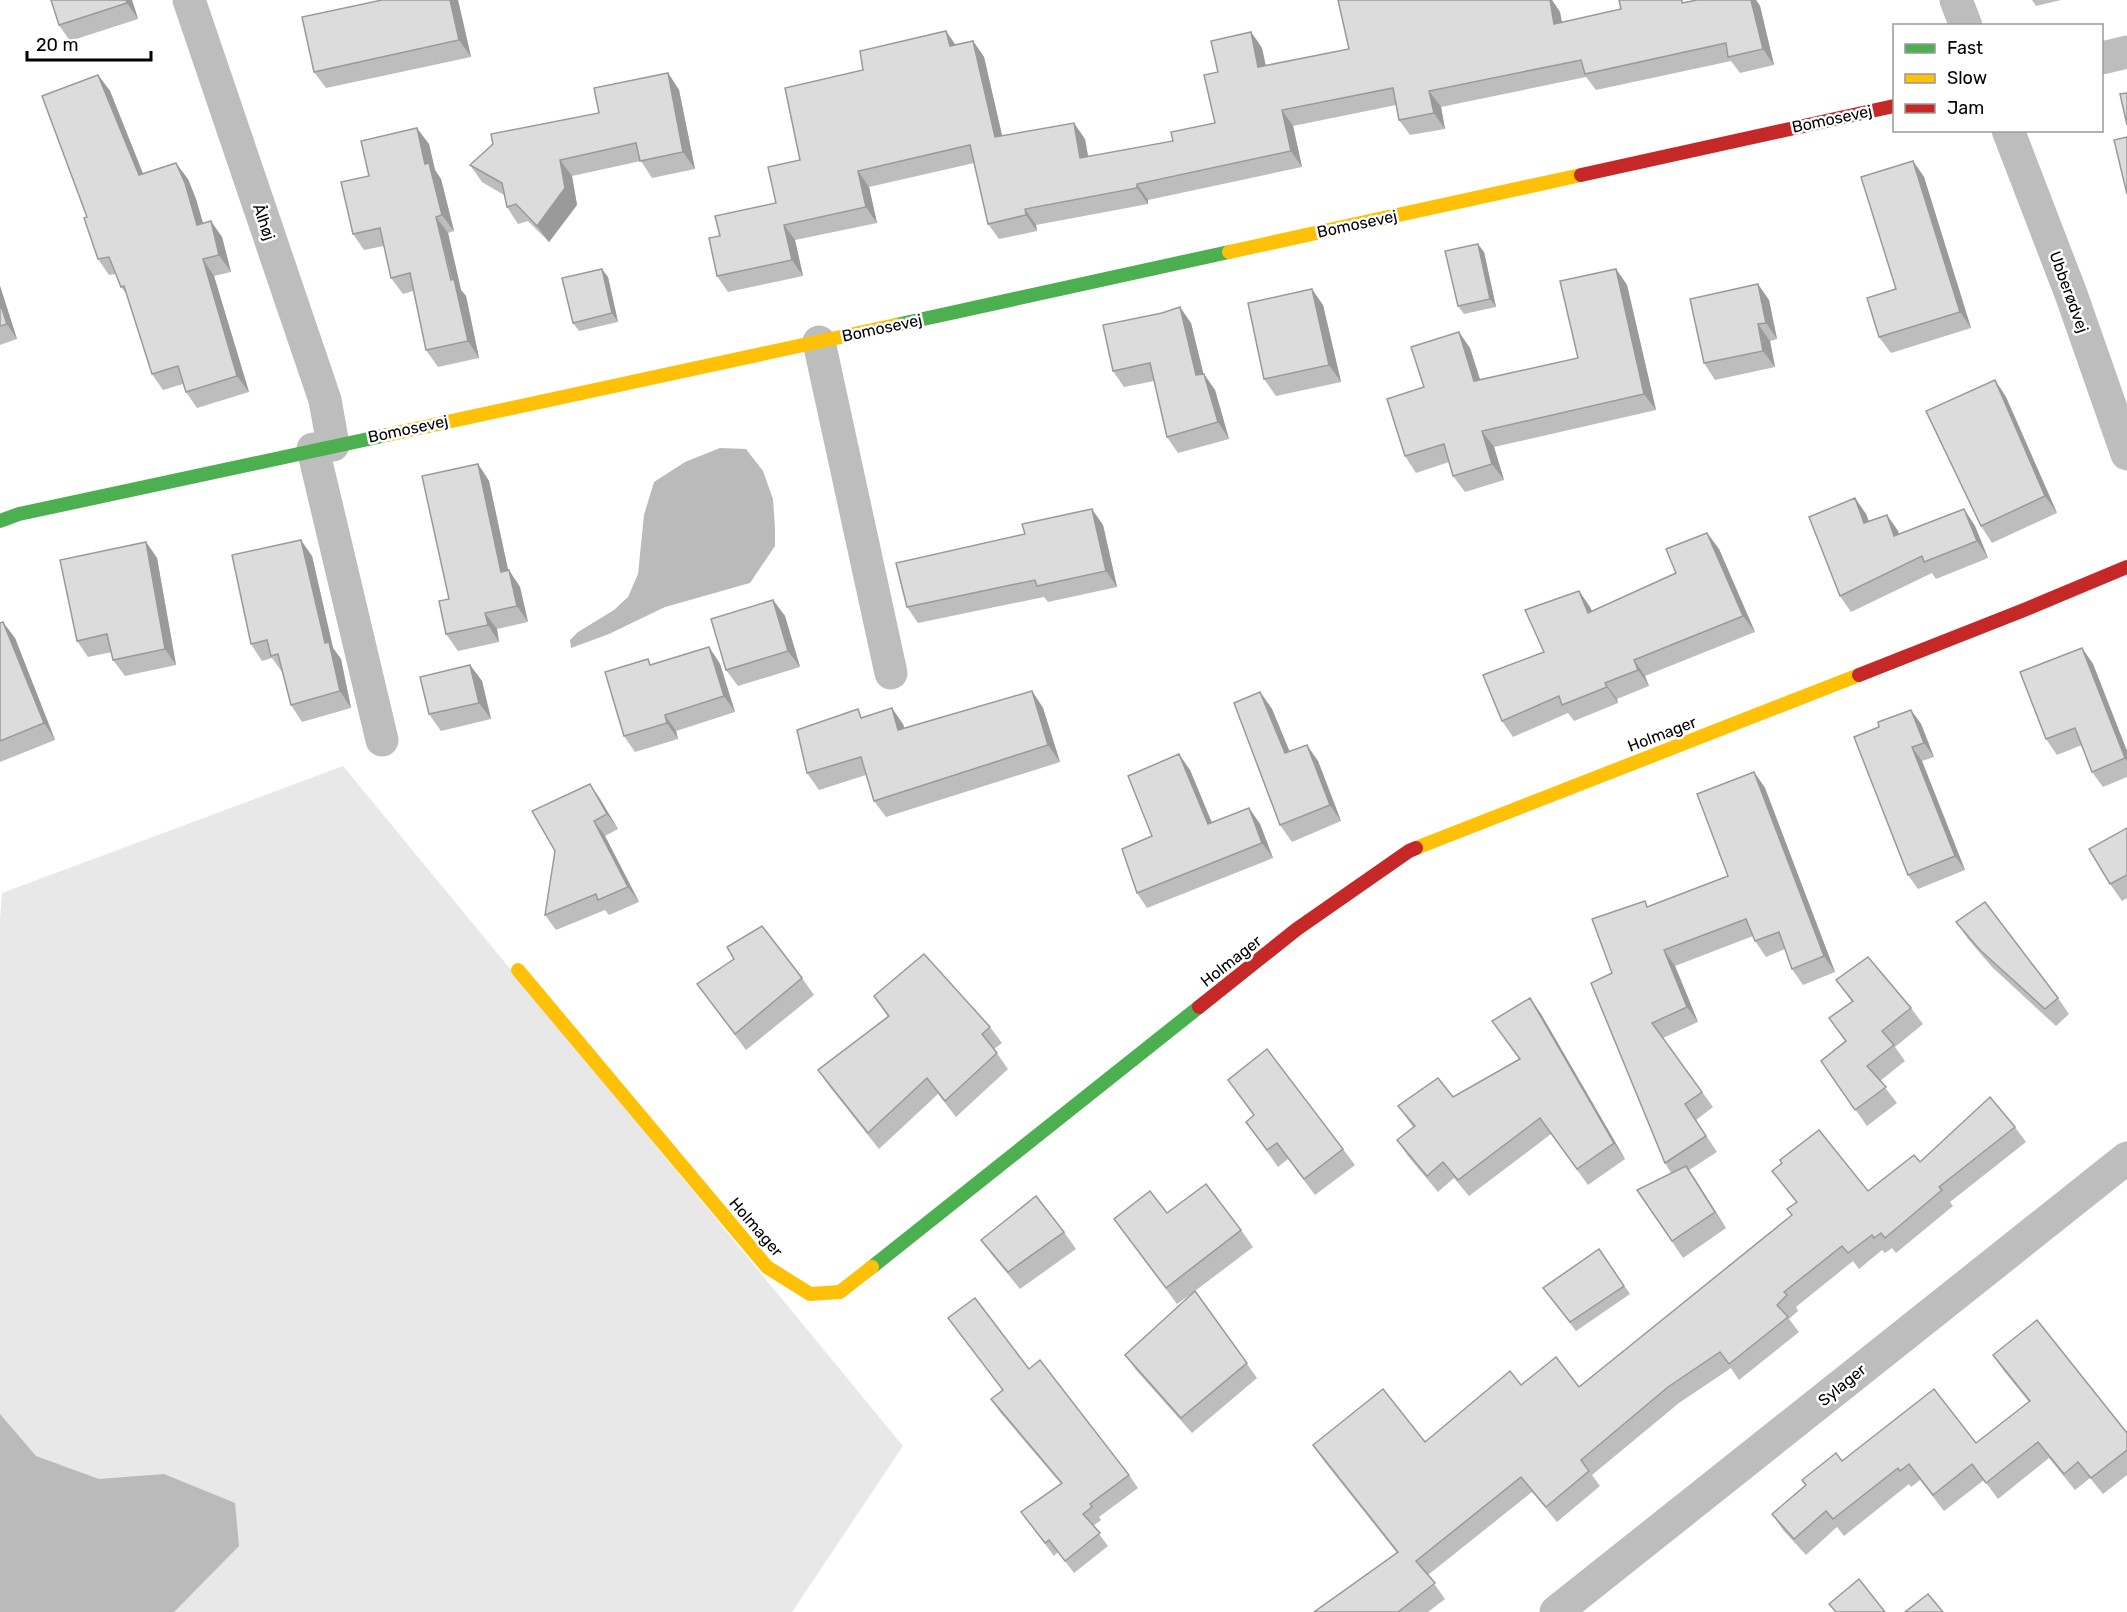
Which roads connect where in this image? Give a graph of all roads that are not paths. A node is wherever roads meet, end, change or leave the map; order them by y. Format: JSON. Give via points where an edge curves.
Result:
{"nodes":[{"id":1,"x":189,"y":0,"type":"edge"},
{"id":2,"x":1956,"y":0,"type":"edge"},
{"id":3,"x":1965,"y":24,"type":"edge"},
{"id":4,"x":2127,"y":52,"type":"edge"},
{"id":5,"x":2103,"y":58,"type":"edge"},
{"id":6,"x":1893,"y":106,"type":"edge"},
{"id":7,"x":2009,"y":132,"type":"edge"},
{"id":8,"x":819,"y":342,"type":"junction"},
{"id":9,"x":323,"y":447,"type":"junction"},
{"id":10,"x":2127,"y":454,"type":"edge"},
{"id":11,"x":0,"y":521,"type":"edge"},
{"id":12,"x":2127,"y":567,"type":"edge"},
{"id":13,"x":891,"y":673,"type":"dead end"},
{"id":14,"x":382,"y":740,"type":"dead end"},
{"id":15,"x":519,"y":970,"type":"dead end"},
{"id":16,"x":2127,"y":1158,"type":"edge"},
{"id":17,"x":1556,"y":1612,"type":"edge"}],
"edges":[{"from":1,"to":9,"type":"street","name":"Ålhøj","via":[[325,400]]},
{"from":2,"to":3,"type":"street"},
{"from":4,"to":5,"type":"street"},
{"from":6,"to":8,"type":"street","name":"Bomosevej"},
{"from":7,"to":10,"type":"street","name":"Ubberødvej"},
{"from":8,"to":9,"type":"street","name":"Bomosevej"},
{"from":8,"to":13,"type":"street","name":"Bomosevej"},
{"from":9,"to":11,"type":"street","name":"Bomosevej"},
{"from":9,"to":14,"type":"street"},
{"from":12,"to":15,"type":"street","name":"Holmager","via":[[1409,851],[1297,929],[840,1292],[810,1294],[767,1267]]},
{"from":16,"to":17,"type":"street","name":"Sylager"}]}
